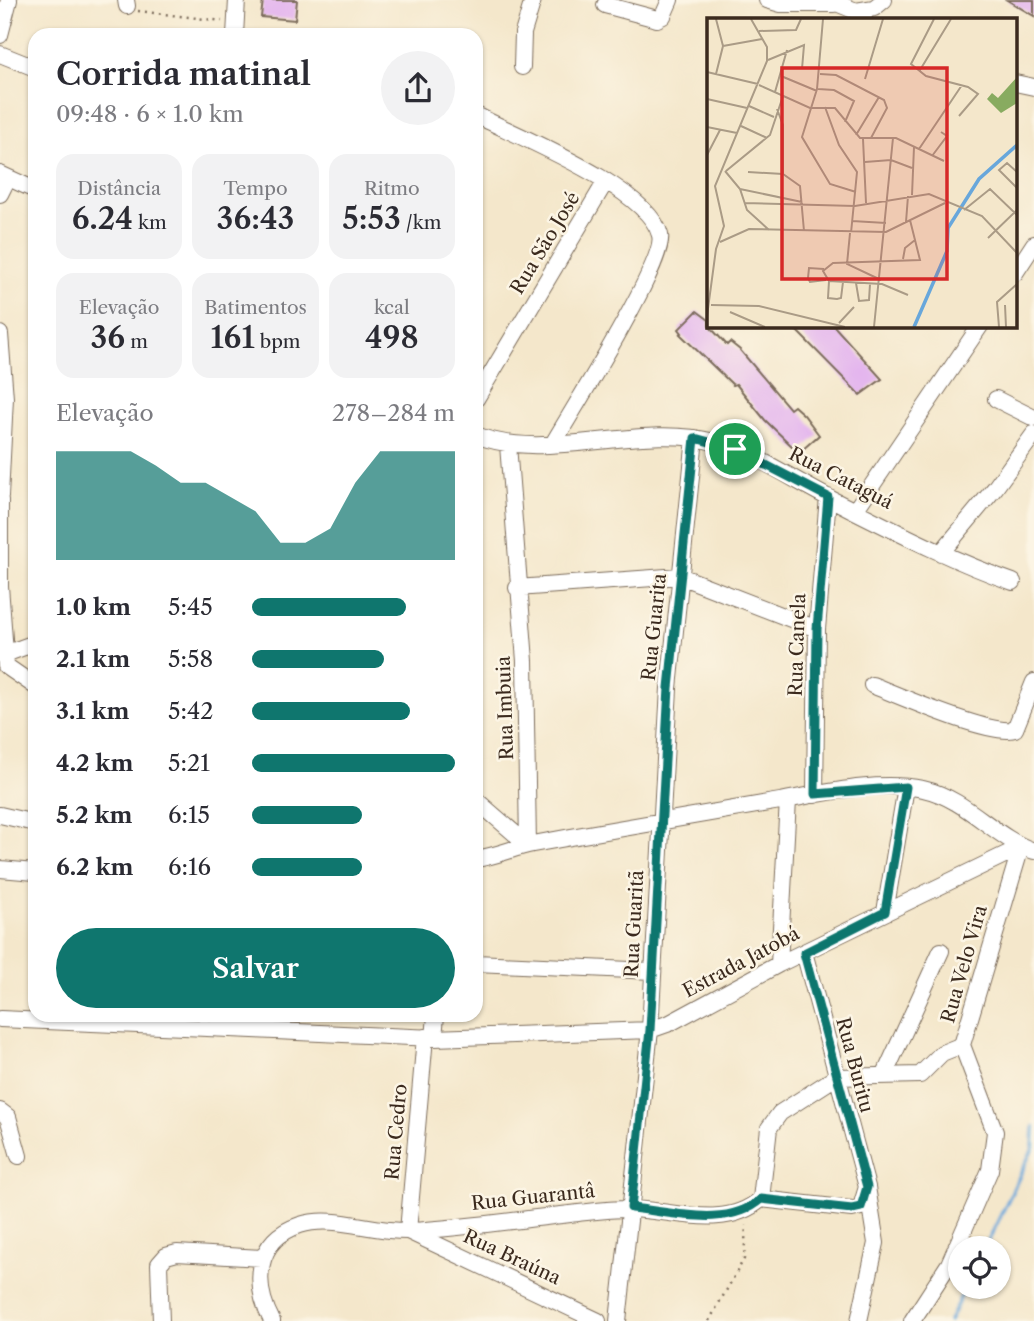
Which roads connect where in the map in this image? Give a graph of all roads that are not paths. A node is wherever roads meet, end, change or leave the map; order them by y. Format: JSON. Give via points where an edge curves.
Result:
{"nodes":[{"id":1,"x":9,"y":0,"type":"edge"},
{"id":2,"x":237,"y":0,"type":"edge"},
{"id":3,"x":533,"y":0,"type":"edge"},
{"id":4,"x":670,"y":0,"type":"edge"},
{"id":5,"x":767,"y":0,"type":"edge"},
{"id":6,"x":884,"y":0,"type":"edge"},
{"id":7,"x":832,"y":2,"type":"edge"},
{"id":8,"x":605,"y":5,"type":"dead end"},
{"id":9,"x":860,"y":15,"type":"edge"},
{"id":10,"x":235,"y":28,"type":"edge"},
{"id":11,"x":0,"y":35,"type":"edge"},
{"id":12,"x":0,"y":54,"type":"edge"},
{"id":13,"x":28,"y":65,"type":"edge"},
{"id":14,"x":522,"y":66,"type":"dead end"},
{"id":15,"x":1016,"y":83,"type":"edge"},
{"id":16,"x":1034,"y":87,"type":"edge"},
{"id":17,"x":483,"y":119,"type":"edge"},
{"id":18,"x":4,"y":176,"type":"edge"},
{"id":19,"x":606,"y":181,"type":"junction"},
{"id":20,"x":28,"y":187,"type":"edge"},
{"id":21,"x":0,"y":194,"type":"edge"},
{"id":22,"x":1034,"y":244,"type":"edge"},
{"id":23,"x":1016,"y":271,"type":"edge"},
{"id":24,"x":979,"y":327,"type":"edge"},
{"id":25,"x":0,"y":334,"type":"edge"},
{"id":26,"x":483,"y":388,"type":"edge"},
{"id":27,"x":996,"y":399,"type":"dead end"},
{"id":28,"x":1034,"y":418,"type":"edge"},
{"id":29,"x":1034,"y":434,"type":"edge"},
{"id":30,"x":483,"y":437,"type":"edge"},
{"id":31,"x":695,"y":438,"type":"junction"},
{"id":32,"x":554,"y":442,"type":"junction"},
{"id":33,"x":508,"y":444,"type":"junction"},
{"id":34,"x":828,"y":497,"type":"junction"},
{"id":35,"x":0,"y":498,"type":"edge"},
{"id":36,"x":856,"y":509,"type":"junction"},
{"id":37,"x":941,"y":553,"type":"junction"},
{"id":38,"x":680,"y":576,"type":"junction"},
{"id":39,"x":1013,"y":582,"type":"dead end"},
{"id":40,"x":517,"y":588,"type":"junction"},
{"id":41,"x":817,"y":629,"type":"junction"},
{"id":42,"x":28,"y":647,"type":"edge"},
{"id":43,"x":4,"y":662,"type":"edge"},
{"id":44,"x":28,"y":681,"type":"edge"},
{"id":45,"x":1034,"y":682,"type":"edge"},
{"id":46,"x":872,"y":685,"type":"dead end"},
{"id":47,"x":906,"y":787,"type":"junction"},
{"id":48,"x":815,"y":794,"type":"junction"},
{"id":49,"x":788,"y":800,"type":"junction"},
{"id":50,"x":483,"y":806,"type":"edge"},
{"id":51,"x":0,"y":815,"type":"edge"},
{"id":52,"x":28,"y":821,"type":"edge"},
{"id":53,"x":662,"y":821,"type":"junction"},
{"id":54,"x":528,"y":845,"type":"junction"},
{"id":55,"x":1028,"y":849,"type":"edge"},
{"id":56,"x":483,"y":857,"type":"edge"},
{"id":57,"x":0,"y":869,"type":"edge"},
{"id":58,"x":28,"y":871,"type":"edge"},
{"id":59,"x":885,"y":912,"type":"junction"},
{"id":60,"x":941,"y":950,"type":"dead end"},
{"id":61,"x":804,"y":953,"type":"junction"},
{"id":62,"x":483,"y":963,"type":"edge"},
{"id":63,"x":779,"y":964,"type":"junction"},
{"id":64,"x":652,"y":971,"type":"junction"},
{"id":65,"x":0,"y":1019,"type":"edge"},
{"id":66,"x":28,"y":1019,"type":"edge"},
{"id":67,"x":184,"y":1022,"type":"edge"},
{"id":68,"x":434,"y":1022,"type":"edge"},
{"id":69,"x":650,"y":1030,"type":"junction"},
{"id":70,"x":430,"y":1037,"type":"junction"},
{"id":71,"x":962,"y":1045,"type":"junction"},
{"id":72,"x":884,"y":1076,"type":"junction"},
{"id":73,"x":836,"y":1077,"type":"junction"},
{"id":74,"x":0,"y":1111,"type":"edge"},
{"id":75,"x":19,"y":1156,"type":"dead end"},
{"id":76,"x":867,"y":1187,"type":"junction"},
{"id":77,"x":761,"y":1199,"type":"junction"},
{"id":78,"x":631,"y":1208,"type":"junction"},
{"id":79,"x":408,"y":1231,"type":"junction"},
{"id":80,"x":261,"y":1258,"type":"junction"},
{"id":81,"x":161,"y":1321,"type":"edge"},
{"id":82,"x":272,"y":1321,"type":"edge"},
{"id":83,"x":598,"y":1321,"type":"edge"},
{"id":84,"x":618,"y":1321,"type":"edge"},
{"id":85,"x":859,"y":1321,"type":"edge"},
{"id":86,"x":912,"y":1321,"type":"edge"}],
"edges":[{"from":1,"to":11,"type":"street"},
{"from":2,"to":10,"type":"street"},
{"from":3,"to":14,"type":"street","via":[[523,33]]},
{"from":4,"to":8,"type":"street","via":[[657,19]]},
{"from":5,"to":7,"type":"street","via":[[781,4]]},
{"from":6,"to":9,"type":"street"},
{"from":7,"to":9,"type":"street"},
{"from":12,"to":13,"type":"street"},
{"from":15,"to":16,"type":"street"},
{"from":17,"to":19,"type":"street"},
{"from":18,"to":20,"type":"street"},
{"from":18,"to":21,"type":"street"},
{"from":19,"to":26,"type":"street","name":"Rua São José"},
{"from":19,"to":32,"type":"street","via":[[640,203],[660,232],[662,243],[634,303]]},
{"from":22,"to":23,"type":"street"},
{"from":24,"to":36,"type":"street"},
{"from":25,"to":35,"type":"street","via":[[5,398]]},
{"from":27,"to":28,"type":"street"},
{"from":29,"to":37,"type":"street"},
{"from":30,"to":33,"type":"street","name":"Rua Cataguá"},
{"from":31,"to":32,"type":"street","name":"Rua Cataguá"},
{"from":31,"to":34,"type":"street","name":"Rua Cataguá","via":[[735,449]]},
{"from":31,"to":38,"type":"street","name":"Rua Guarita"},
{"from":32,"to":33,"type":"street","name":"Rua Cataguá"},
{"from":33,"to":40,"type":"street","name":"Rua Imbuia"},
{"from":34,"to":36,"type":"street","name":"Rua Cataguá"},
{"from":34,"to":41,"type":"street","name":"Rua Canela"},
{"from":35,"to":43,"type":"street"},
{"from":36,"to":37,"type":"street","name":"Rua Cataguá"},
{"from":37,"to":39,"type":"street","name":"Rua Cataguá"},
{"from":38,"to":40,"type":"street"},
{"from":38,"to":41,"type":"street"},
{"from":38,"to":53,"type":"street","name":"Rua Guarita"},
{"from":40,"to":54,"type":"street","name":"Rua Imbuia","via":[[525,661]]},
{"from":41,"to":48,"type":"street","name":"Rua Canela"},
{"from":42,"to":43,"type":"street"},
{"from":43,"to":44,"type":"street"},
{"from":45,"to":46,"type":"street","via":[[1015,729],[1007,732]]},
{"from":47,"to":48,"type":"street"},
{"from":47,"to":55,"type":"street","via":[[941,794]]},
{"from":47,"to":59,"type":"street"},
{"from":48,"to":49,"type":"street"},
{"from":49,"to":53,"type":"street"},
{"from":49,"to":63,"type":"street"},
{"from":50,"to":54,"type":"street"},
{"from":51,"to":52,"type":"street"},
{"from":53,"to":54,"type":"street"},
{"from":53,"to":64,"type":"street","name":"Rua Guaritã"},
{"from":54,"to":56,"type":"street"},
{"from":55,"to":59,"type":"street","name":"Estrada Jatobá"},
{"from":55,"to":71,"type":"street","name":"Rua Velo Vira"},
{"from":57,"to":58,"type":"street"},
{"from":59,"to":61,"type":"street","name":"Estrada Jatobá"},
{"from":60,"to":72,"type":"street"},
{"from":61,"to":63,"type":"street","name":"Estrada Jatobá"},
{"from":61,"to":73,"type":"street","name":"Rua Buritu"},
{"from":62,"to":64,"type":"street"},
{"from":63,"to":69,"type":"street","name":"Estrada Jatobá"},
{"from":64,"to":69,"type":"street","name":"Rua Guaritã"},
{"from":65,"to":66,"type":"street","name":"Estrada Jatobá"},
{"from":67,"to":70,"type":"street","name":"Estrada Jatobá"},
{"from":68,"to":70,"type":"street","name":"Rua Cedro"},
{"from":69,"to":70,"type":"street","name":"Estrada Jatobá"},
{"from":69,"to":78,"type":"street"},
{"from":70,"to":79,"type":"street","name":"Rua Cedro"},
{"from":71,"to":72,"type":"street","via":[[942,1053],[920,1075]]},
{"from":71,"to":86,"type":"street","name":"Rua Velo Vira","via":[[995,1132],[995,1148],[949,1264]]},
{"from":72,"to":73,"type":"street"},
{"from":73,"to":76,"type":"street","name":"Rua Buritu"},
{"from":73,"to":77,"type":"street","via":[[780,1112],[769,1128]]},
{"from":74,"to":75,"type":"street","via":[[8,1117]]},
{"from":76,"to":77,"type":"street","via":[[861,1207],[852,1209]]},
{"from":76,"to":85,"type":"street","name":"Rua Buritu","via":[[876,1243]]},
{"from":77,"to":78,"type":"street","name":"Rua Guarantâ","via":[[747,1211],[721,1217]]},
{"from":78,"to":79,"type":"street","name":"Rua Guarantâ"},
{"from":78,"to":84,"type":"street"},
{"from":79,"to":80,"type":"street","name":"Rua Guarantâ","via":[[320,1222],[299,1225],[270,1245]]},
{"from":79,"to":83,"type":"street","name":"Rua Braúna"},
{"from":80,"to":81,"type":"street","via":[[166,1256],[159,1264]]},
{"from":80,"to":82,"type":"street","via":[[260,1291]]}]}
